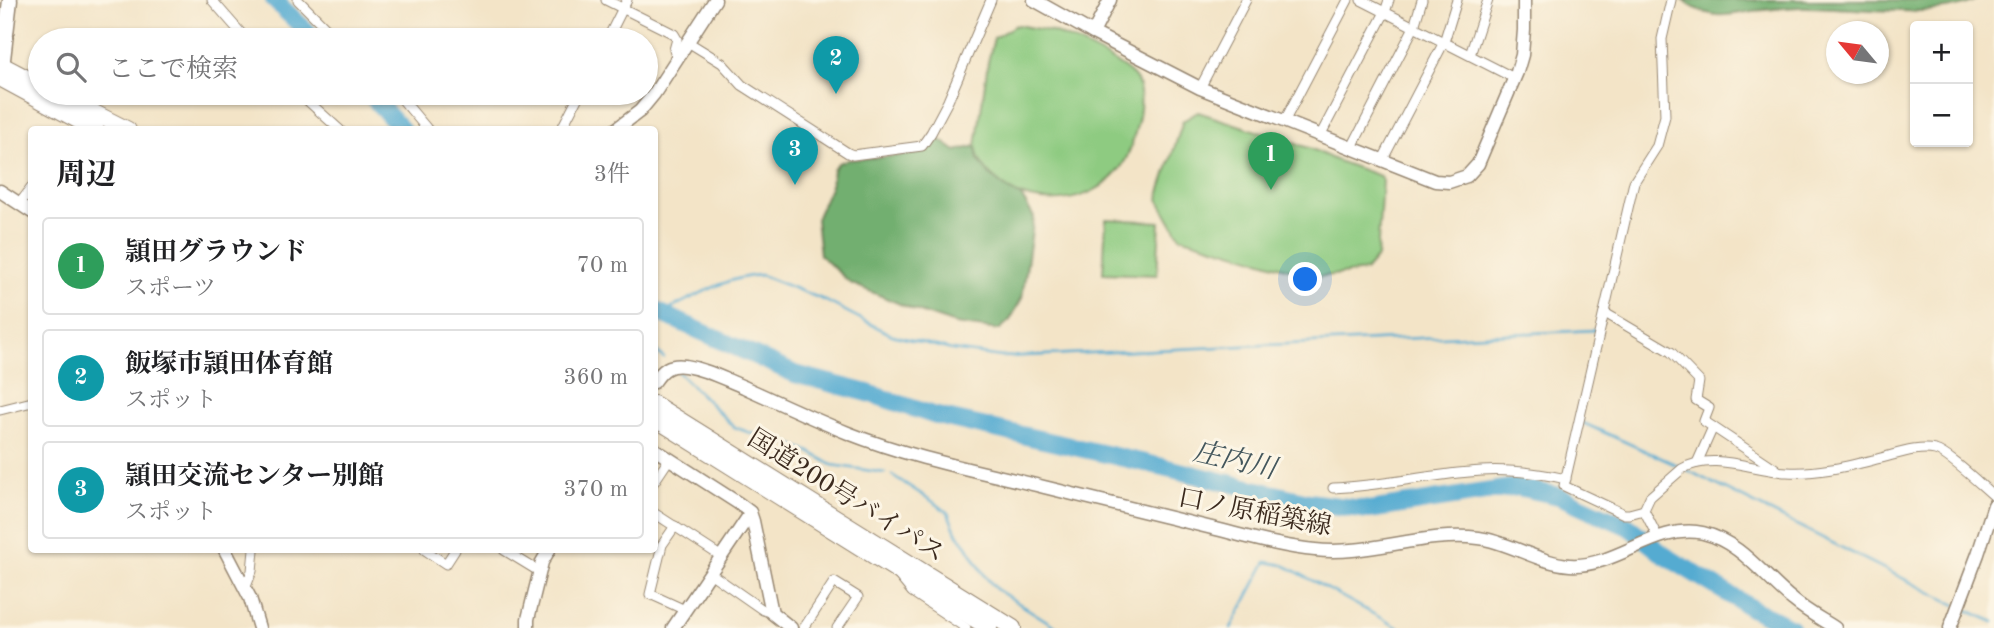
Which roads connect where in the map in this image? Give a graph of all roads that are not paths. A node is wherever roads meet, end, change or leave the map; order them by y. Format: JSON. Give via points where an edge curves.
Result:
{"nodes":[{"id":1,"x":10,"y":0,"type":"edge"},
{"id":2,"x":212,"y":0,"type":"edge"},
{"id":3,"x":298,"y":0,"type":"edge"},
{"id":4,"x":606,"y":0,"type":"edge"},
{"id":5,"x":715,"y":0,"type":"edge"},
{"id":6,"x":991,"y":0,"type":"edge"},
{"id":7,"x":1034,"y":0,"type":"edge"},
{"id":8,"x":1110,"y":0,"type":"edge"},
{"id":9,"x":1246,"y":0,"type":"edge"},
{"id":10,"x":1348,"y":0,"type":"edge"},
{"id":11,"x":1362,"y":0,"type":"edge"},
{"id":12,"x":1389,"y":0,"type":"edge"},
{"id":13,"x":1422,"y":0,"type":"edge"},
{"id":14,"x":1457,"y":0,"type":"edge"},
{"id":15,"x":1488,"y":0,"type":"edge"},
{"id":16,"x":1524,"y":0,"type":"edge"},
{"id":17,"x":1671,"y":0,"type":"edge"},
{"id":18,"x":625,"y":4,"type":"edge"},
{"id":19,"x":1385,"y":12,"type":"junction"},
{"id":20,"x":1414,"y":27,"type":"junction"},
{"id":21,"x":236,"y":28,"type":"edge"},
{"id":22,"x":326,"y":28,"type":"edge"},
{"id":23,"x":613,"y":28,"type":"edge"},
{"id":24,"x":1093,"y":33,"type":"junction"},
{"id":25,"x":688,"y":42,"type":"junction"},
{"id":26,"x":1444,"y":42,"type":"junction"},
{"id":27,"x":1471,"y":55,"type":"junction"},
{"id":28,"x":677,"y":59,"type":"junction"},
{"id":29,"x":1,"y":74,"type":"edge"},
{"id":30,"x":1514,"y":78,"type":"junction"},
{"id":31,"x":28,"y":82,"type":"edge"},
{"id":32,"x":658,"y":88,"type":"edge"},
{"id":33,"x":1200,"y":88,"type":"junction"},
{"id":34,"x":28,"y":92,"type":"edge"},
{"id":35,"x":47,"y":105,"type":"edge"},
{"id":36,"x":79,"y":105,"type":"edge"},
{"id":37,"x":312,"y":105,"type":"edge"},
{"id":38,"x":407,"y":105,"type":"edge"},
{"id":39,"x":574,"y":105,"type":"edge"},
{"id":40,"x":645,"y":105,"type":"edge"},
{"id":41,"x":1283,"y":122,"type":"junction"},
{"id":42,"x":76,"y":125,"type":"edge"},
{"id":43,"x":120,"y":126,"type":"edge"},
{"id":44,"x":336,"y":126,"type":"edge"},
{"id":45,"x":425,"y":126,"type":"edge"},
{"id":46,"x":563,"y":126,"type":"edge"},
{"id":47,"x":620,"y":126,"type":"edge"},
{"id":48,"x":1320,"y":136,"type":"junction"},
{"id":49,"x":1351,"y":149,"type":"junction"},
{"id":50,"x":1382,"y":161,"type":"junction"},
{"id":51,"x":0,"y":191,"type":"edge"},
{"id":52,"x":28,"y":192,"type":"edge"},
{"id":53,"x":20,"y":203,"type":"junction"},
{"id":54,"x":28,"y":209,"type":"edge"},
{"id":55,"x":1605,"y":313,"type":"junction"},
{"id":56,"x":658,"y":376,"type":"edge"},
{"id":57,"x":28,"y":403,"type":"edge"},
{"id":58,"x":658,"y":406,"type":"edge"},
{"id":59,"x":0,"y":410,"type":"edge"},
{"id":60,"x":658,"y":421,"type":"edge"},
{"id":61,"x":1713,"y":427,"type":"junction"},
{"id":62,"x":658,"y":451,"type":"edge"},
{"id":63,"x":670,"y":458,"type":"junction"},
{"id":64,"x":1697,"y":463,"type":"junction"},
{"id":65,"x":1778,"y":471,"type":"junction"},
{"id":66,"x":658,"y":476,"type":"edge"},
{"id":67,"x":1566,"y":479,"type":"junction"},
{"id":68,"x":1334,"y":488,"type":"dead end"},
{"id":69,"x":1994,"y":496,"type":"edge"},
{"id":70,"x":1994,"y":505,"type":"edge"},
{"id":71,"x":1644,"y":510,"type":"junction"},
{"id":72,"x":750,"y":514,"type":"junction"},
{"id":73,"x":658,"y":515,"type":"edge"},
{"id":74,"x":675,"y":526,"type":"junction"},
{"id":75,"x":1658,"y":538,"type":"junction"},
{"id":76,"x":227,"y":553,"type":"edge"},
{"id":77,"x":254,"y":553,"type":"edge"},
{"id":78,"x":430,"y":553,"type":"edge"},
{"id":79,"x":453,"y":553,"type":"edge"},
{"id":80,"x":508,"y":553,"type":"edge"},
{"id":81,"x":547,"y":553,"type":"edge"},
{"id":82,"x":722,"y":557,"type":"junction"},
{"id":83,"x":540,"y":572,"type":"junction"},
{"id":84,"x":710,"y":573,"type":"junction"},
{"id":85,"x":245,"y":589,"type":"junction"},
{"id":86,"x":685,"y":610,"type":"junction"},
{"id":87,"x":772,"y":613,"type":"junction"},
{"id":88,"x":975,"y":626,"type":"edge"},
{"id":89,"x":677,"y":627,"type":"edge"},
{"id":90,"x":259,"y":628,"type":"edge"},
{"id":91,"x":527,"y":628,"type":"edge"},
{"id":92,"x":791,"y":628,"type":"edge"},
{"id":93,"x":803,"y":628,"type":"edge"},
{"id":94,"x":837,"y":628,"type":"edge"},
{"id":95,"x":1013,"y":628,"type":"edge"},
{"id":96,"x":1835,"y":628,"type":"edge"},
{"id":97,"x":1950,"y":628,"type":"edge"}],
"edges":[{"from":1,"to":29,"type":"main road"},
{"from":2,"to":21,"type":"street"},
{"from":3,"to":22,"type":"street"},
{"from":4,"to":18,"type":"street"},
{"from":5,"to":25,"type":"street"},
{"from":6,"to":25,"type":"street","via":[[948,101],[922,146],[848,153],[742,85],[722,63]]},
{"from":7,"to":24,"type":"street"},
{"from":8,"to":24,"type":"street"},
{"from":9,"to":33,"type":"street"},
{"from":10,"to":41,"type":"street"},
{"from":11,"to":19,"type":"street"},
{"from":12,"to":19,"type":"street"},
{"from":13,"to":20,"type":"street"},
{"from":14,"to":26,"type":"street"},
{"from":15,"to":27,"type":"street"},
{"from":16,"to":30,"type":"street","via":[[1524,42]]},
{"from":17,"to":55,"type":"street","via":[[1662,39],[1665,116],[1657,146],[1634,182]]},
{"from":18,"to":23,"type":"street"},
{"from":18,"to":28,"type":"street","via":[[674,34]]},
{"from":19,"to":20,"type":"street"},
{"from":19,"to":48,"type":"street"},
{"from":20,"to":26,"type":"street"},
{"from":20,"to":49,"type":"street"},
{"from":24,"to":33,"type":"street"},
{"from":25,"to":28,"type":"street"},
{"from":26,"to":27,"type":"street"},
{"from":26,"to":50,"type":"street"},
{"from":27,"to":30,"type":"street"},
{"from":28,"to":32,"type":"street"},
{"from":29,"to":31,"type":"highway"},
{"from":29,"to":34,"type":"highway"},
{"from":30,"to":50,"type":"street","via":[[1479,164],[1466,176],[1435,181]]},
{"from":33,"to":41,"type":"street"},
{"from":35,"to":42,"type":"highway"},
{"from":36,"to":43,"type":"highway"},
{"from":37,"to":44,"type":"street"},
{"from":38,"to":45,"type":"street"},
{"from":39,"to":46,"type":"street"},
{"from":40,"to":47,"type":"street"},
{"from":41,"to":48,"type":"street"},
{"from":48,"to":49,"type":"street"},
{"from":49,"to":50,"type":"street"},
{"from":51,"to":53,"type":"street"},
{"from":52,"to":53,"type":"street"},
{"from":53,"to":54,"type":"street"},
{"from":55,"to":61,"type":"street","via":[[1685,365],[1699,381],[1696,400],[1709,408],[1704,421]]},
{"from":55,"to":67,"type":"street"},
{"from":56,"to":75,"type":"street","name":"口ノ原稲築線","via":[[671,365],[705,370],[851,434],[920,456],[1317,551],[1434,538],[1479,538],[1566,565],[1583,565]]},
{"from":57,"to":59,"type":"street"},
{"from":58,"to":95,"type":"highway","name":"国道200号バイパス"},
{"from":60,"to":88,"type":"highway","via":[[890,566]]},
{"from":61,"to":64,"type":"street"},
{"from":61,"to":65,"type":"street"},
{"from":62,"to":63,"type":"street"},
{"from":63,"to":66,"type":"street"},
{"from":63,"to":72,"type":"street"},
{"from":64,"to":65,"type":"street"},
{"from":64,"to":71,"type":"street","via":[[1669,480],[1650,497]]},
{"from":65,"to":69,"type":"street","via":[[1845,467],[1933,449]]},
{"from":67,"to":68,"type":"street","via":[[1470,471]]},
{"from":67,"to":71,"type":"street","via":[[1564,486],[1624,514]]},
{"from":70,"to":97,"type":"street"},
{"from":71,"to":75,"type":"street"},
{"from":72,"to":82,"type":"street"},
{"from":72,"to":87,"type":"street"},
{"from":73,"to":74,"type":"street"},
{"from":74,"to":82,"type":"street"},
{"from":74,"to":86,"type":"street","via":[[662,545],[650,594]]},
{"from":75,"to":96,"type":"street","name":"口ノ原稲築線","via":[[1689,531],[1718,538],[1743,554],[1794,601]]},
{"from":76,"to":85,"type":"street"},
{"from":77,"to":85,"type":"street"},
{"from":78,"to":79,"type":"street","via":[[446,564]]},
{"from":80,"to":83,"type":"street"},
{"from":81,"to":83,"type":"street"},
{"from":82,"to":84,"type":"street"},
{"from":83,"to":91,"type":"street"},
{"from":84,"to":86,"type":"street"},
{"from":84,"to":87,"type":"street"},
{"from":85,"to":90,"type":"street"},
{"from":86,"to":89,"type":"street"},
{"from":87,"to":92,"type":"street"},
{"from":93,"to":94,"type":"street","via":[[834,582],[858,597]]}]}
